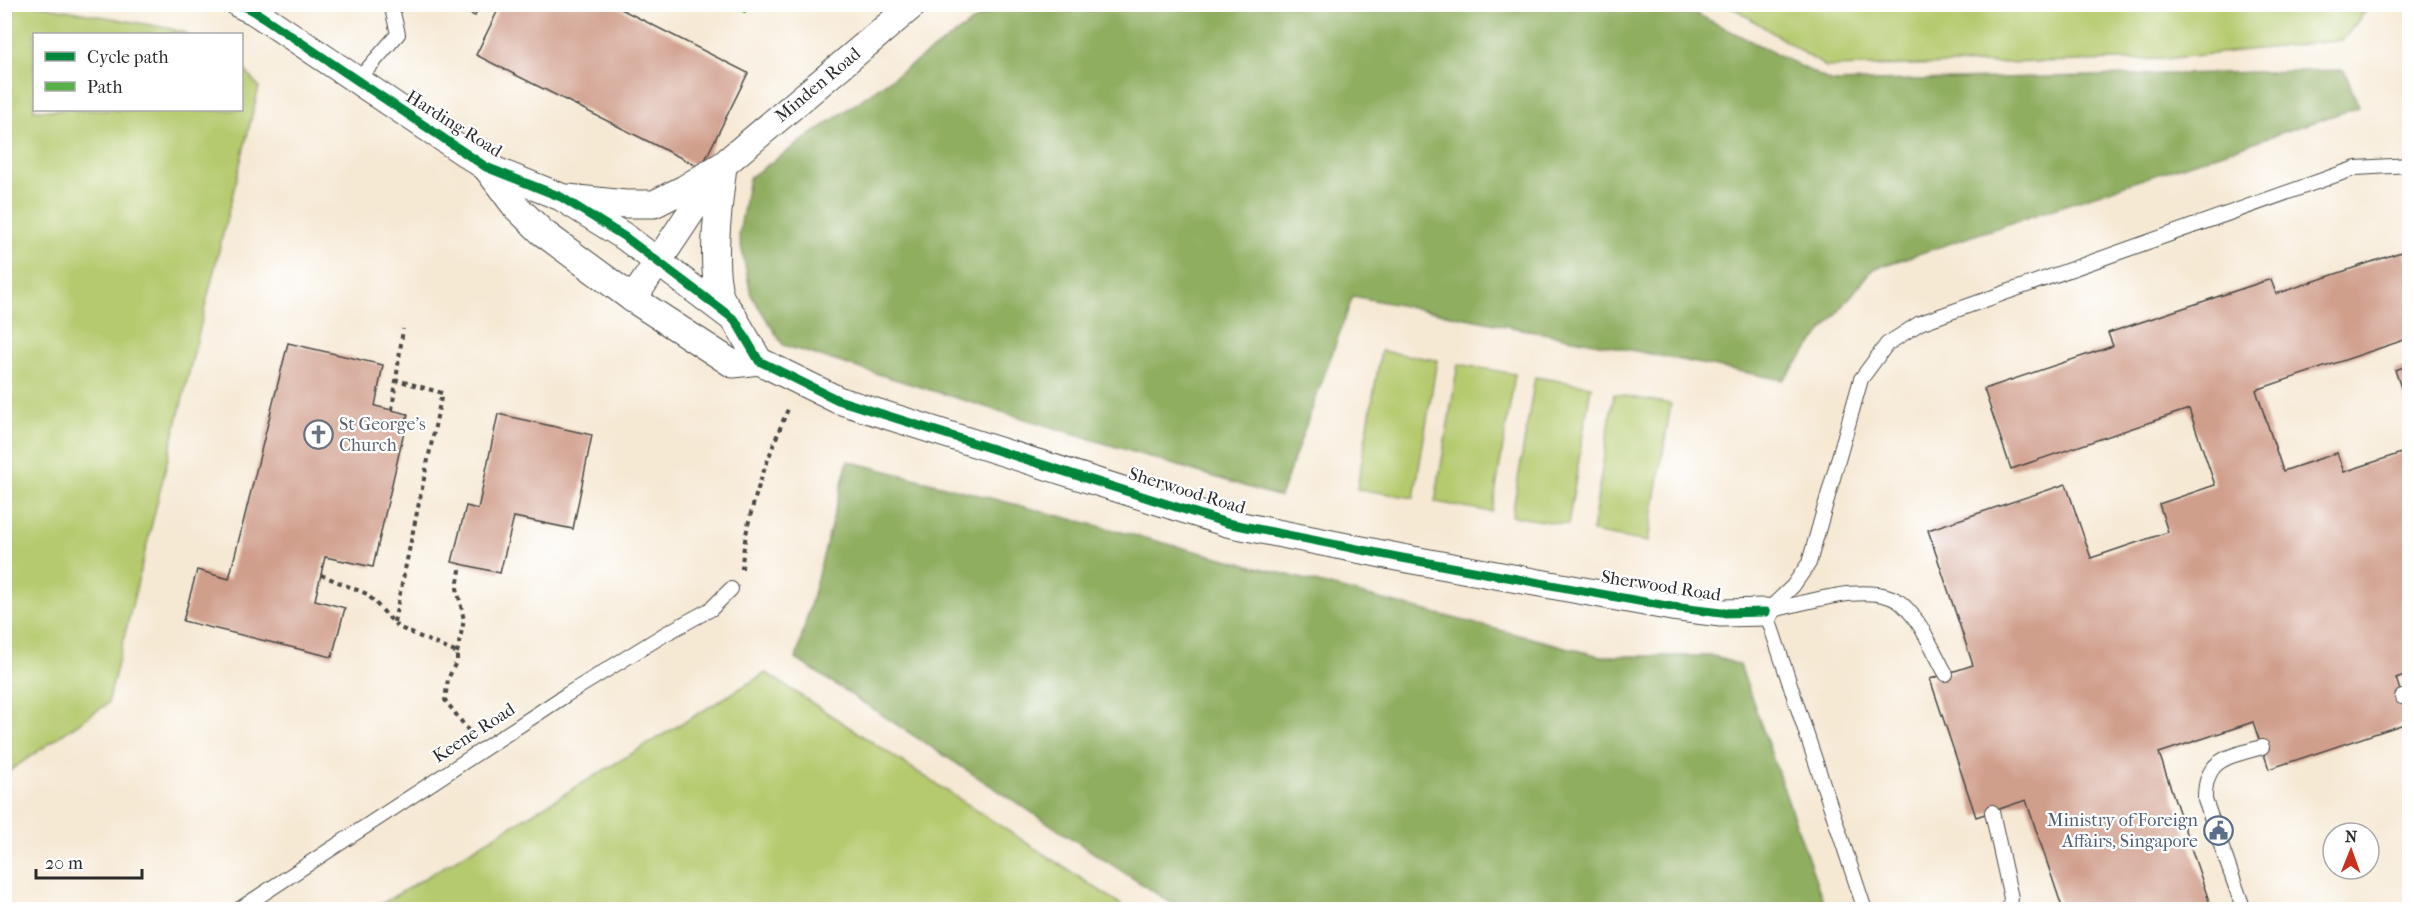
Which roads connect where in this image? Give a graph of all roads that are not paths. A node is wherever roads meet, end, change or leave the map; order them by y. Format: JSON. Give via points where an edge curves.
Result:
{"nodes":[{"id":1,"x":239,"y":4,"type":"edge"},
{"id":2,"x":391,"y":4,"type":"edge"},
{"id":3,"x":914,"y":4,"type":"edge"},
{"id":4,"x":357,"y":81,"type":"junction"},
{"id":5,"x":723,"y":165,"type":"junction"},
{"id":6,"x":2409,"y":165,"type":"edge"},
{"id":7,"x":486,"y":167,"type":"junction"},
{"id":8,"x":561,"y":197,"type":"junction"},
{"id":9,"x":658,"y":260,"type":"junction"},
{"id":10,"x":633,"y":299,"type":"junction"},
{"id":11,"x":735,"y":320,"type":"junction"},
{"id":12,"x":759,"y":361,"type":"junction"},
{"id":13,"x":731,"y":589,"type":"dead end"},
{"id":14,"x":1766,"y":612,"type":"junction"},
{"id":15,"x":1946,"y":674,"type":"dead end"},
{"id":16,"x":2262,"y":747,"type":"dead end"},
{"id":17,"x":1992,"y":812,"type":"dead end"},
{"id":18,"x":238,"y":909,"type":"edge"},
{"id":19,"x":1865,"y":909,"type":"edge"},
{"id":20,"x":2009,"y":909,"type":"edge"},
{"id":21,"x":2244,"y":909,"type":"edge"}],
"edges":[{"from":1,"to":4,"type":"street","name":"Harding Road"},
{"from":2,"to":4,"type":"lane","via":[[399,34]]},
{"from":3,"to":5,"type":"street","name":"Minden Road"},
{"from":4,"to":7,"type":"street","name":"Harding Road"},
{"from":5,"to":8,"type":"street","name":"Minden Road","via":[[654,204]]},
{"from":5,"to":9,"type":"street","name":"Minden Road"},
{"from":5,"to":11,"type":"street","via":[[716,235],[718,278],[720,297]]},
{"from":6,"to":14,"type":"lane","via":[[2356,168],[1920,323],[1887,344],[1861,379],[1809,563],[1793,586]]},
{"from":7,"to":8,"type":"street","name":"Harding Road"},
{"from":7,"to":10,"type":"street","name":"Harding Road","via":[[516,207],[542,232]]},
{"from":8,"to":9,"type":"street","name":"Harding Road"},
{"from":9,"to":10,"type":"street","name":"Minden Road"},
{"from":9,"to":11,"type":"street"},
{"from":10,"to":12,"type":"street","name":"Sherwood Road","via":[[733,364]]},
{"from":11,"to":12,"type":"street"},
{"from":12,"to":14,"type":"street","name":"Sherwood Road","via":[[838,400],[1227,523],[1672,607],[1721,613]]},
{"from":13,"to":18,"type":"lane","name":"Keene Road","via":[[711,609],[486,747]]},
{"from":14,"to":15,"type":"lane","via":[[1834,597],[1886,594],[1902,603],[1916,620]]},
{"from":14,"to":19,"type":"lane"},
{"from":16,"to":21,"type":"lane","via":[[2226,758],[2214,766],[2205,786],[2205,800]]},
{"from":17,"to":20,"type":"lane","via":[[2011,898]]}]}
